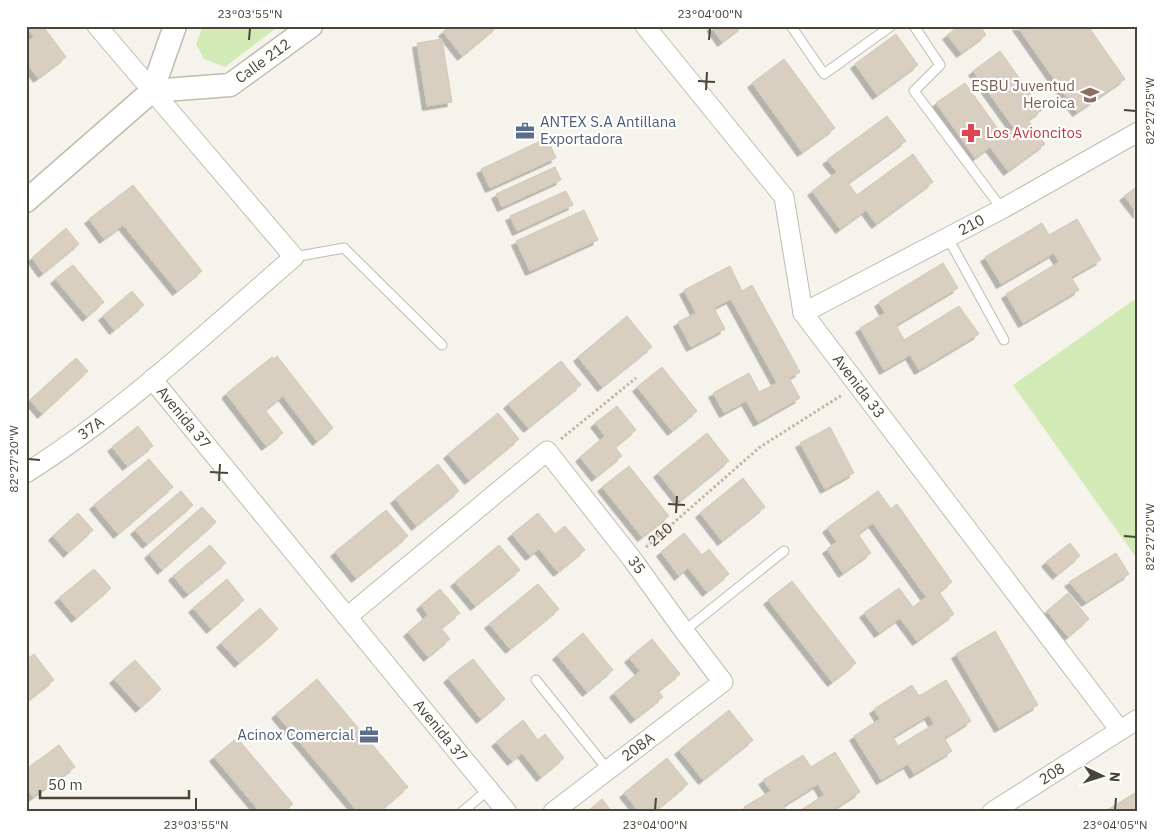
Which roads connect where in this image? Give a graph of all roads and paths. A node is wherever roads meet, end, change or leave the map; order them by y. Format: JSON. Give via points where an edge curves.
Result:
{"nodes":[{"id":1,"x":97,"y":26,"type":"edge"},
{"id":2,"x":175,"y":26,"type":"edge"},
{"id":3,"x":311,"y":26,"type":"edge"},
{"id":4,"x":645,"y":26,"type":"edge"},
{"id":5,"x":791,"y":26,"type":"edge"},
{"id":6,"x":891,"y":26,"type":"edge"},
{"id":7,"x":914,"y":26,"type":"edge"},
{"id":8,"x":152,"y":91,"type":"junction"},
{"id":9,"x":1138,"y":132,"type":"edge"},
{"id":10,"x":26,"y":201,"type":"edge"},
{"id":11,"x":1002,"y":210,"type":"junction"},
{"id":12,"x":948,"y":238,"type":"junction"},
{"id":13,"x":294,"y":257,"type":"junction"},
{"id":14,"x":803,"y":314,"type":"junction"},
{"id":15,"x":1004,"y":340,"type":"dead end"},
{"id":16,"x":442,"y":345,"type":"dead end"},
{"id":17,"x":636,"y":378,"type":"dead end"},
{"id":18,"x":152,"y":379,"type":"junction"},
{"id":19,"x":857,"y":385,"type":"junction"},
{"id":20,"x":547,"y":451,"type":"junction"},
{"id":21,"x":26,"y":473,"type":"edge"},
{"id":22,"x":784,"y":551,"type":"dead end"},
{"id":23,"x":632,"y":559,"type":"junction"},
{"id":24,"x":347,"y":617,"type":"junction"},
{"id":25,"x":684,"y":631,"type":"junction"},
{"id":26,"x":536,"y":680,"type":"dead end"},
{"id":27,"x":723,"y":682,"type":"joint"},
{"id":28,"x":1138,"y":719,"type":"edge"},
{"id":29,"x":1119,"y":730,"type":"junction"},
{"id":30,"x":608,"y":770,"type":"junction"},
{"id":31,"x":489,"y":789,"type":"junction"},
{"id":32,"x":462,"y":812,"type":"edge"},
{"id":33,"x":507,"y":812,"type":"edge"},
{"id":34,"x":553,"y":812,"type":"edge"},
{"id":35,"x":992,"y":812,"type":"edge"}],
"edges":[{"from":1,"to":8,"type":"street"},
{"from":2,"to":8,"type":"street"},
{"from":3,"to":8,"type":"street","name":"Calle 212","via":[[230,85]]},
{"from":4,"to":14,"type":"street","name":"Avenida 33","via":[[784,197]]},
{"from":5,"to":6,"type":"lane","via":[[824,74]]},
{"from":7,"to":11,"type":"lane","via":[[940,65],[914,91]]},
{"from":8,"to":10,"type":"street"},
{"from":8,"to":13,"type":"street"},
{"from":9,"to":11,"type":"street","name":"210"},
{"from":11,"to":12,"type":"street","name":"210"},
{"from":12,"to":14,"type":"street","name":"210"},
{"from":12,"to":15,"type":"lane"},
{"from":13,"to":16,"type":"lane","via":[[344,248]]},
{"from":13,"to":18,"type":"street","name":"Avenida 37"},
{"from":14,"to":19,"type":"street","name":"Avenida 33"},
{"from":17,"to":20,"type":"path"},
{"from":18,"to":21,"type":"street","name":"37A","via":[[57,453]]},
{"from":18,"to":24,"type":"street","name":"Avenida 37"},
{"from":19,"to":23,"type":"path","name":"210","via":[[760,447]]},
{"from":19,"to":29,"type":"street","name":"Avenida 33"},
{"from":20,"to":23,"type":"street","name":"35"},
{"from":20,"to":24,"type":"street"},
{"from":22,"to":25,"type":"lane"},
{"from":23,"to":25,"type":"street","name":"35"},
{"from":24,"to":31,"type":"street","name":"Avenida 37"},
{"from":25,"to":27,"type":"street","name":"35"},
{"from":26,"to":30,"type":"lane"},
{"from":27,"to":30,"type":"street","name":"208A"},
{"from":28,"to":29,"type":"street","name":"208"},
{"from":29,"to":35,"type":"street","name":"208"},
{"from":30,"to":34,"type":"street","name":"208A"},
{"from":31,"to":32,"type":"lane"},
{"from":31,"to":33,"type":"street","name":"Avenida 37"}]}
